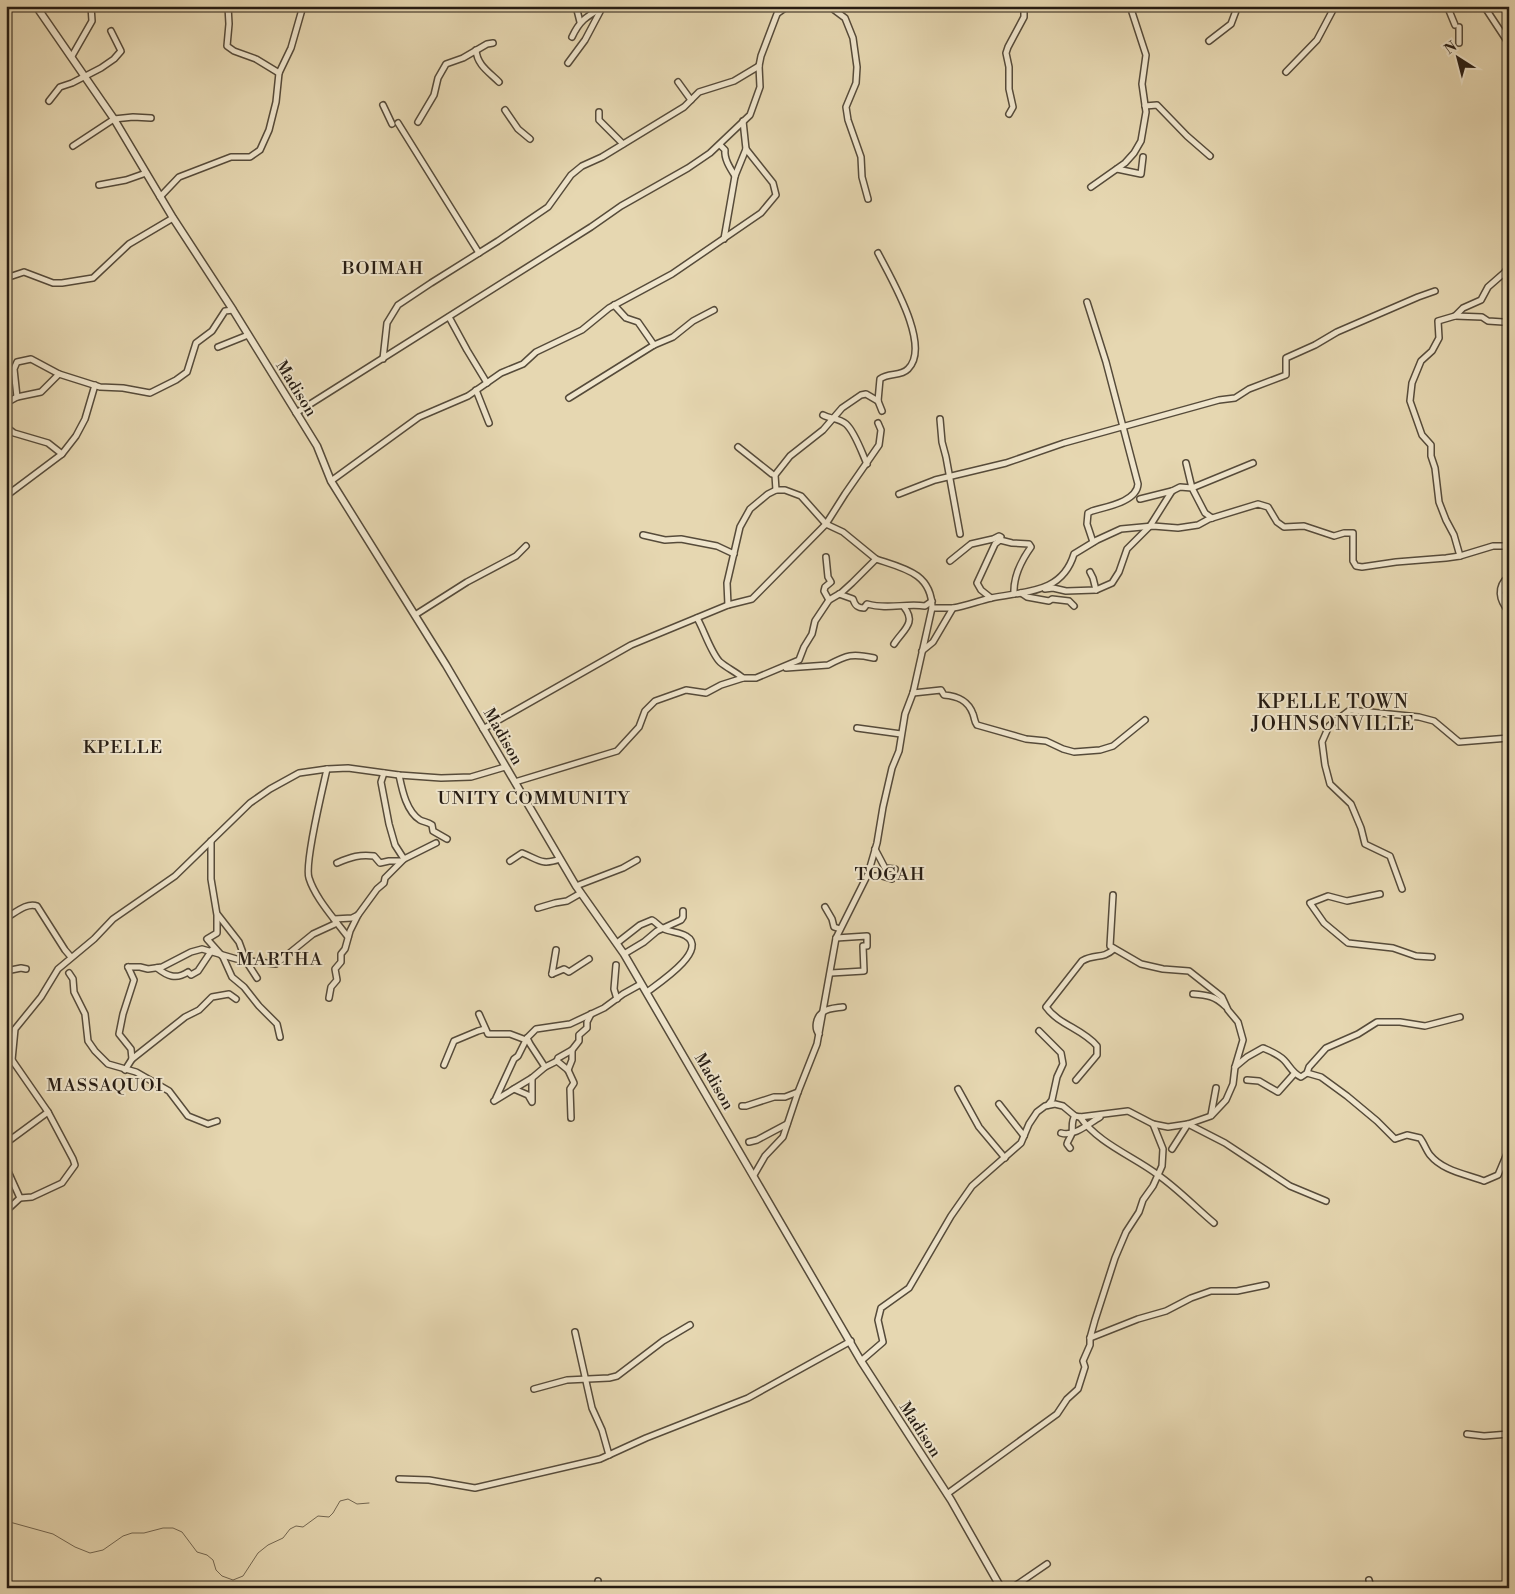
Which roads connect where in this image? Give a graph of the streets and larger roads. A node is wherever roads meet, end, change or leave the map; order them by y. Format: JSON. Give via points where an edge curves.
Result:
{"nodes":[{"id":1,"x":10,"y":6,"type":"edge"},
{"id":2,"x":36,"y":6,"type":"edge"},
{"id":3,"x":91,"y":6,"type":"edge"},
{"id":4,"x":228,"y":6,"type":"edge"},
{"id":5,"x":303,"y":6,"type":"edge"},
{"id":6,"x":576,"y":6,"type":"edge"},
{"id":7,"x":780,"y":6,"type":"edge"},
{"id":8,"x":788,"y":6,"type":"edge"},
{"id":9,"x":829,"y":6,"type":"edge"},
{"id":10,"x":1024,"y":6,"type":"edge"},
{"id":11,"x":1130,"y":6,"type":"edge"},
{"id":12,"x":1335,"y":6,"type":"edge"},
{"id":13,"x":1484,"y":6,"type":"edge"},
{"id":14,"x":603,"y":7,"type":"edge"},
{"id":15,"x":1237,"y":8,"type":"dead end"},
{"id":16,"x":1448,"y":8,"type":"dead end"},
{"id":17,"x":6,"y":14,"type":"edge"},
{"id":18,"x":777,"y":14,"type":"junction"},
{"id":19,"x":580,"y":22,"type":"junction"},
{"id":20,"x":111,"y":31,"type":"dead end"},
{"id":21,"x":572,"y":37,"type":"dead end"},
{"id":22,"x":1209,"y":41,"type":"dead end"},
{"id":23,"x":493,"y":43,"type":"dead end"},
{"id":24,"x":1459,"y":43,"type":"dead end"},
{"id":25,"x":1509,"y":44,"type":"edge"},
{"id":26,"x":476,"y":50,"type":"junction"},
{"id":27,"x":72,"y":56,"type":"junction"},
{"id":28,"x":568,"y":63,"type":"dead end"},
{"id":29,"x":759,"y":66,"type":"junction"},
{"id":30,"x":1286,"y":72,"type":"dead end"},
{"id":31,"x":279,"y":73,"type":"junction"},
{"id":32,"x":84,"y":76,"type":"junction"},
{"id":33,"x":499,"y":82,"type":"dead end"},
{"id":34,"x":678,"y":82,"type":"dead end"},
{"id":35,"x":691,"y":100,"type":"junction"},
{"id":36,"x":49,"y":101,"type":"dead end"},
{"id":37,"x":383,"y":105,"type":"dead end"},
{"id":38,"x":1145,"y":106,"type":"junction"},
{"id":39,"x":505,"y":110,"type":"dead end"},
{"id":40,"x":599,"y":112,"type":"dead end"},
{"id":41,"x":1009,"y":114,"type":"dead end"},
{"id":42,"x":151,"y":118,"type":"dead end"},
{"id":43,"x":114,"y":119,"type":"junction"},
{"id":44,"x":743,"y":121,"type":"junction"},
{"id":45,"x":398,"y":122,"type":"dead end"},
{"id":46,"x":418,"y":122,"type":"dead end"},
{"id":47,"x":392,"y":124,"type":"dead end"},
{"id":48,"x":737,"y":128,"type":"junction"},
{"id":49,"x":744,"y":135,"type":"junction"},
{"id":50,"x":530,"y":139,"type":"dead end"},
{"id":51,"x":623,"y":144,"type":"junction"},
{"id":52,"x":720,"y":145,"type":"junction"},
{"id":53,"x":73,"y":146,"type":"dead end"},
{"id":54,"x":746,"y":149,"type":"junction"},
{"id":55,"x":1210,"y":156,"type":"dead end"},
{"id":56,"x":1143,"y":158,"type":"dead end"},
{"id":57,"x":1117,"y":169,"type":"junction"},
{"id":58,"x":146,"y":173,"type":"junction"},
{"id":59,"x":735,"y":176,"type":"junction"},
{"id":60,"x":99,"y":185,"type":"dead end"},
{"id":61,"x":1091,"y":188,"type":"dead end"},
{"id":62,"x":160,"y":197,"type":"junction"},
{"id":63,"x":868,"y":199,"type":"dead end"},
{"id":64,"x":173,"y":218,"type":"junction"},
{"id":65,"x":724,"y":239,"type":"junction"},
{"id":66,"x":479,"y":253,"type":"junction"},
{"id":67,"x":878,"y":254,"type":"dead end"},
{"id":68,"x":1509,"y":266,"type":"edge"},
{"id":69,"x":6,"y":278,"type":"edge"},
{"id":70,"x":1435,"y":292,"type":"dead end"},
{"id":71,"x":1087,"y":302,"type":"dead end"},
{"id":72,"x":614,"y":306,"type":"junction"},
{"id":73,"x":233,"y":310,"type":"junction"},
{"id":74,"x":714,"y":310,"type":"dead end"},
{"id":75,"x":1455,"y":316,"type":"junction"},
{"id":76,"x":449,"y":317,"type":"junction"},
{"id":77,"x":1509,"y":324,"type":"edge"},
{"id":78,"x":248,"y":335,"type":"junction"},
{"id":79,"x":654,"y":345,"type":"junction"},
{"id":80,"x":218,"y":347,"type":"dead end"},
{"id":81,"x":382,"y":359,"type":"junction"},
{"id":82,"x":59,"y":374,"type":"junction"},
{"id":83,"x":487,"y":382,"type":"junction"},
{"id":84,"x":95,"y":385,"type":"junction"},
{"id":85,"x":476,"y":390,"type":"junction"},
{"id":86,"x":17,"y":397,"type":"junction"},
{"id":87,"x":569,"y":398,"type":"dead end"},
{"id":88,"x":8,"y":401,"type":"edge"},
{"id":89,"x":878,"y":401,"type":"junction"},
{"id":90,"x":882,"y":411,"type":"dead end"},
{"id":91,"x":296,"y":413,"type":"junction"},
{"id":92,"x":823,"y":415,"type":"dead end"},
{"id":93,"x":834,"y":417,"type":"junction"},
{"id":94,"x":940,"y":420,"type":"dead end"},
{"id":95,"x":489,"y":423,"type":"dead end"},
{"id":96,"x":878,"y":424,"type":"dead end"},
{"id":97,"x":6,"y":427,"type":"edge"},
{"id":98,"x":1123,"y":427,"type":"junction"},
{"id":99,"x":738,"y":447,"type":"dead end"},
{"id":100,"x":62,"y":454,"type":"junction"},
{"id":101,"x":1186,"y":463,"type":"dead end"},
{"id":102,"x":1253,"y":463,"type":"dead end"},
{"id":103,"x":867,"y":464,"type":"junction"},
{"id":104,"x":775,"y":475,"type":"junction"},
{"id":105,"x":950,"y":477,"type":"junction"},
{"id":106,"x":331,"y":481,"type":"junction"},
{"id":107,"x":1192,"y":488,"type":"junction"},
{"id":108,"x":776,"y":490,"type":"junction"},
{"id":109,"x":1172,"y":491,"type":"junction"},
{"id":110,"x":899,"y":494,"type":"dead end"},
{"id":111,"x":6,"y":496,"type":"edge"},
{"id":112,"x":1140,"y":499,"type":"dead end"},
{"id":113,"x":1212,"y":518,"type":"junction"},
{"id":114,"x":826,"y":524,"type":"junction"},
{"id":115,"x":1150,"y":526,"type":"junction"},
{"id":116,"x":960,"y":534,"type":"dead end"},
{"id":117,"x":643,"y":535,"type":"dead end"},
{"id":118,"x":1000,"y":540,"type":"junction"},
{"id":119,"x":1093,"y":542,"type":"junction"},
{"id":120,"x":526,"y":546,"type":"dead end"},
{"id":121,"x":1509,"y":546,"type":"edge"},
{"id":122,"x":734,"y":554,"type":"junction"},
{"id":123,"x":1460,"y":556,"type":"junction"},
{"id":124,"x":826,"y":558,"type":"dead end"},
{"id":125,"x":876,"y":559,"type":"junction"},
{"id":126,"x":950,"y":561,"type":"dead end"},
{"id":127,"x":1090,"y":572,"type":"dead end"},
{"id":128,"x":1509,"y":576,"type":"edge"},
{"id":129,"x":1042,"y":589,"type":"junction"},
{"id":130,"x":1096,"y":590,"type":"junction"},
{"id":131,"x":1020,"y":593,"type":"junction"},
{"id":132,"x":839,"y":594,"type":"junction"},
{"id":133,"x":1014,"y":594,"type":"junction"},
{"id":134,"x":991,"y":598,"type":"junction"},
{"id":135,"x":829,"y":600,"type":"junction"},
{"id":136,"x":932,"y":602,"type":"junction"},
{"id":137,"x":728,"y":605,"type":"junction"},
{"id":138,"x":1074,"y":606,"type":"dead end"},
{"id":139,"x":904,"y":607,"type":"junction"},
{"id":140,"x":932,"y":608,"type":"junction"},
{"id":141,"x":953,"y":608,"type":"junction"},
{"id":142,"x":1509,"y":612,"type":"edge"},
{"id":143,"x":415,"y":616,"type":"junction"},
{"id":144,"x":697,"y":618,"type":"junction"},
{"id":145,"x":894,"y":644,"type":"dead end"},
{"id":146,"x":922,"y":651,"type":"junction"},
{"id":147,"x":874,"y":658,"type":"dead end"},
{"id":148,"x":780,"y":668,"type":"junction"},
{"id":149,"x":743,"y":678,"type":"junction"},
{"id":150,"x":913,"y":693,"type":"junction"},
{"id":151,"x":1145,"y":720,"type":"dead end"},
{"id":152,"x":857,"y":728,"type":"dead end"},
{"id":153,"x":483,"y":729,"type":"junction"},
{"id":154,"x":901,"y":734,"type":"junction"},
{"id":155,"x":1509,"y":738,"type":"edge"},
{"id":156,"x":505,"y":766,"type":"junction"},
{"id":157,"x":328,"y":769,"type":"junction"},
{"id":158,"x":384,"y":773,"type":"junction"},
{"id":159,"x":398,"y":775,"type":"junction"},
{"id":160,"x":514,"y":782,"type":"junction"},
{"id":161,"x":446,"y":839,"type":"dead end"},
{"id":162,"x":211,"y":841,"type":"junction"},
{"id":163,"x":436,"y":843,"type":"dead end"},
{"id":164,"x":875,"y":849,"type":"junction"},
{"id":165,"x":560,"y":859,"type":"junction"},
{"id":166,"x":402,"y":860,"type":"junction"},
{"id":167,"x":637,"y":860,"type":"dead end"},
{"id":168,"x":510,"y":861,"type":"dead end"},
{"id":169,"x":337,"y":863,"type":"dead end"},
{"id":170,"x":867,"y":876,"type":"junction"},
{"id":171,"x":576,"y":886,"type":"junction"},
{"id":172,"x":1402,"y":889,"type":"dead end"},
{"id":173,"x":581,"y":893,"type":"junction"},
{"id":174,"x":1380,"y":894,"type":"dead end"},
{"id":175,"x":1113,"y":895,"type":"dead end"},
{"id":176,"x":825,"y":907,"type":"dead end"},
{"id":177,"x":538,"y":908,"type":"dead end"},
{"id":178,"x":683,"y":911,"type":"dead end"},
{"id":179,"x":217,"y":915,"type":"junction"},
{"id":180,"x":358,"y":915,"type":"junction"},
{"id":181,"x":6,"y":918,"type":"edge"},
{"id":182,"x":336,"y":921,"type":"junction"},
{"id":183,"x":662,"y":929,"type":"junction"},
{"id":184,"x":840,"y":930,"type":"junction"},
{"id":185,"x":348,"y":937,"type":"junction"},
{"id":186,"x":836,"y":938,"type":"junction"},
{"id":187,"x":617,"y":943,"type":"junction"},
{"id":188,"x":212,"y":949,"type":"junction"},
{"id":189,"x":1114,"y":949,"type":"junction"},
{"id":190,"x":556,"y":950,"type":"dead end"},
{"id":191,"x":624,"y":954,"type":"junction"},
{"id":192,"x":220,"y":955,"type":"junction"},
{"id":193,"x":71,"y":957,"type":"junction"},
{"id":194,"x":1432,"y":957,"type":"dead end"},
{"id":195,"x":589,"y":960,"type":"dead end"},
{"id":196,"x":246,"y":961,"type":"junction"},
{"id":197,"x":616,"y":965,"type":"dead end"},
{"id":198,"x":157,"y":968,"type":"junction"},
{"id":199,"x":26,"y":969,"type":"dead end"},
{"id":200,"x":6,"y":971,"type":"edge"},
{"id":201,"x":69,"y":973,"type":"dead end"},
{"id":202,"x":831,"y":973,"type":"junction"},
{"id":203,"x":256,"y":978,"type":"dead end"},
{"id":204,"x":641,"y":984,"type":"junction"},
{"id":205,"x":647,"y":992,"type":"junction"},
{"id":206,"x":1193,"y":994,"type":"dead end"},
{"id":207,"x":329,"y":998,"type":"dead end"},
{"id":208,"x":236,"y":999,"type":"dead end"},
{"id":209,"x":617,"y":999,"type":"junction"},
{"id":210,"x":843,"y":1007,"type":"dead end"},
{"id":211,"x":1228,"y":1010,"type":"junction"},
{"id":212,"x":824,"y":1011,"type":"junction"},
{"id":213,"x":479,"y":1014,"type":"dead end"},
{"id":214,"x":592,"y":1014,"type":"junction"},
{"id":215,"x":1460,"y":1017,"type":"dead end"},
{"id":216,"x":485,"y":1029,"type":"junction"},
{"id":217,"x":1039,"y":1031,"type":"dead end"},
{"id":218,"x":280,"y":1037,"type":"dead end"},
{"id":219,"x":527,"y":1039,"type":"junction"},
{"id":220,"x":572,"y":1050,"type":"junction"},
{"id":221,"x":132,"y":1059,"type":"junction"},
{"id":222,"x":12,"y":1060,"type":"junction"},
{"id":223,"x":557,"y":1061,"type":"junction"},
{"id":224,"x":6,"y":1065,"type":"edge"},
{"id":225,"x":444,"y":1065,"type":"dead end"},
{"id":226,"x":545,"y":1067,"type":"junction"},
{"id":227,"x":1235,"y":1067,"type":"junction"},
{"id":228,"x":125,"y":1070,"type":"junction"},
{"id":229,"x":568,"y":1070,"type":"junction"},
{"id":230,"x":1307,"y":1073,"type":"junction"},
{"id":231,"x":1294,"y":1074,"type":"junction"},
{"id":232,"x":532,"y":1078,"type":"junction"},
{"id":233,"x":1076,"y":1080,"type":"dead end"},
{"id":234,"x":1247,"y":1080,"type":"dead end"},
{"id":235,"x":958,"y":1088,"type":"dead end"},
{"id":236,"x":1216,"y":1088,"type":"dead end"},
{"id":237,"x":514,"y":1089,"type":"junction"},
{"id":238,"x":798,"y":1092,"type":"junction"},
{"id":239,"x":999,"y":1104,"type":"dead end"},
{"id":240,"x":1048,"y":1105,"type":"junction"},
{"id":241,"x":742,"y":1106,"type":"dead end"},
{"id":242,"x":48,"y":1112,"type":"junction"},
{"id":243,"x":1102,"y":1116,"type":"junction"},
{"id":244,"x":1211,"y":1116,"type":"junction"},
{"id":245,"x":1077,"y":1117,"type":"junction"},
{"id":246,"x":571,"y":1118,"type":"dead end"},
{"id":247,"x":217,"y":1121,"type":"dead end"},
{"id":248,"x":787,"y":1124,"type":"junction"},
{"id":249,"x":1153,"y":1124,"type":"junction"},
{"id":250,"x":1188,"y":1124,"type":"junction"},
{"id":251,"x":1086,"y":1125,"type":"junction"},
{"id":252,"x":1060,"y":1133,"type":"dead end"},
{"id":253,"x":1072,"y":1134,"type":"junction"},
{"id":254,"x":1024,"y":1136,"type":"junction"},
{"id":255,"x":749,"y":1142,"type":"dead end"},
{"id":256,"x":6,"y":1143,"type":"edge"},
{"id":257,"x":1070,"y":1148,"type":"dead end"},
{"id":258,"x":1172,"y":1149,"type":"dead end"},
{"id":259,"x":1509,"y":1149,"type":"edge"},
{"id":260,"x":1005,"y":1158,"type":"junction"},
{"id":261,"x":6,"y":1167,"type":"edge"},
{"id":262,"x":1158,"y":1174,"type":"junction"},
{"id":263,"x":754,"y":1175,"type":"junction"},
{"id":264,"x":20,"y":1198,"type":"junction"},
{"id":265,"x":1326,"y":1201,"type":"dead end"},
{"id":266,"x":6,"y":1211,"type":"edge"},
{"id":267,"x":1214,"y":1223,"type":"dead end"},
{"id":268,"x":1266,"y":1285,"type":"dead end"},
{"id":269,"x":690,"y":1325,"type":"dead end"},
{"id":270,"x":575,"y":1332,"type":"dead end"},
{"id":271,"x":1090,"y":1338,"type":"junction"},
{"id":272,"x":851,"y":1341,"type":"junction"},
{"id":273,"x":862,"y":1361,"type":"junction"},
{"id":274,"x":585,"y":1379,"type":"junction"},
{"id":275,"x":534,"y":1389,"type":"dead end"},
{"id":276,"x":1467,"y":1434,"type":"dead end"},
{"id":277,"x":1509,"y":1434,"type":"edge"},
{"id":278,"x":609,"y":1456,"type":"junction"},
{"id":279,"x":399,"y":1479,"type":"dead end"},
{"id":280,"x":947,"y":1494,"type":"junction"},
{"id":281,"x":1047,"y":1564,"type":"dead end"},
{"id":282,"x":1369,"y":1580,"type":"dead end"},
{"id":283,"x":598,"y":1581,"type":"dead end"},
{"id":284,"x":597,"y":1588,"type":"edge"},
{"id":285,"x":1002,"y":1588,"type":"edge"},
{"id":286,"x":1012,"y":1588,"type":"edge"},
{"id":287,"x":1371,"y":1588,"type":"edge"}],
"edges":[{"from":1,"to":17,"type":"street"},
{"from":2,"to":27,"type":"street","name":"Madison"},
{"from":3,"to":27,"type":"street","via":[[92,21]]},
{"from":4,"to":31,"type":"street","via":[[227,46]]},
{"from":5,"to":31,"type":"street","via":[[291,48]]},
{"from":6,"to":19,"type":"street"},
{"from":7,"to":18,"type":"street"},
{"from":8,"to":18,"type":"street"},
{"from":9,"to":63,"type":"street","via":[[845,18],[853,38],[858,67],[856,83],[846,107],[861,157]]},
{"from":10,"to":41,"type":"street","via":[[1024,17],[1006,53],[1013,107]]},
{"from":11,"to":38,"type":"street","via":[[1146,55],[1142,84]]},
{"from":12,"to":30,"type":"street","via":[[1317,40]]},
{"from":13,"to":25,"type":"street"},
{"from":14,"to":19,"type":"street"},
{"from":14,"to":28,"type":"street"},
{"from":15,"to":22,"type":"street","via":[[1230,24]]},
{"from":16,"to":24,"type":"street","via":[[1457,26]]},
{"from":18,"to":29,"type":"street"},
{"from":19,"to":21,"type":"street"},
{"from":20,"to":32,"type":"street","via":[[120,51],[114,59]]},
{"from":23,"to":26,"type":"street"},
{"from":26,"to":33,"type":"street","via":[[480,64]]},
{"from":26,"to":46,"type":"street","via":[[446,64],[434,95]]},
{"from":27,"to":32,"type":"street","name":"Madison"},
{"from":29,"to":35,"type":"street","via":[[734,81],[699,92]]},
{"from":29,"to":44,"type":"street","via":[[760,86],[750,115]]},
{"from":31,"to":62,"type":"street","via":[[276,102],[260,150],[250,157],[231,157],[179,177]]},
{"from":32,"to":36,"type":"street","via":[[60,87]]},
{"from":32,"to":43,"type":"street","name":"Madison"},
{"from":34,"to":35,"type":"street"},
{"from":35,"to":51,"type":"street"},
{"from":37,"to":47,"type":"street"},
{"from":38,"to":55,"type":"street","via":[[1158,105]]},
{"from":38,"to":57,"type":"street","via":[[1140,141],[1134,153]]},
{"from":39,"to":50,"type":"street","via":[[518,130]]},
{"from":40,"to":51,"type":"street","via":[[600,120]]},
{"from":42,"to":43,"type":"street"},
{"from":43,"to":53,"type":"street"},
{"from":43,"to":58,"type":"street","name":"Madison"},
{"from":44,"to":48,"type":"street"},
{"from":44,"to":49,"type":"street"},
{"from":45,"to":66,"type":"street"},
{"from":48,"to":49,"type":"street"},
{"from":48,"to":52,"type":"street"},
{"from":49,"to":54,"type":"street"},
{"from":51,"to":66,"type":"street","via":[[582,166],[571,175],[548,207]]},
{"from":52,"to":59,"type":"street"},
{"from":52,"to":76,"type":"street"},
{"from":54,"to":59,"type":"street"},
{"from":54,"to":65,"type":"street","via":[[773,183],[776,195],[761,213]]},
{"from":56,"to":57,"type":"street","via":[[1141,174]]},
{"from":57,"to":61,"type":"street"},
{"from":58,"to":60,"type":"street"},
{"from":58,"to":62,"type":"street","name":"Madison"},
{"from":59,"to":65,"type":"street"},
{"from":62,"to":64,"type":"street","name":"Madison"},
{"from":64,"to":69,"type":"street","via":[[129,244],[93,278],[53,283],[24,272]]},
{"from":64,"to":73,"type":"street","name":"Madison"},
{"from":65,"to":72,"type":"street","via":[[672,274]]},
{"from":66,"to":81,"type":"street","via":[[398,305],[387,323]]},
{"from":67,"to":89,"type":"street","via":[[902,299],[912,328],[916,354],[910,368],[902,374],[888,374],[880,379]]},
{"from":68,"to":75,"type":"street","via":[[1488,286],[1481,300],[1463,308]]},
{"from":70,"to":98,"type":"street","via":[[1337,332],[1286,358],[1286,375],[1235,398]]},
{"from":71,"to":98,"type":"street"},
{"from":72,"to":79,"type":"street","via":[[626,318],[638,322]]},
{"from":72,"to":83,"type":"street","via":[[582,330],[536,352],[523,364]]},
{"from":73,"to":78,"type":"street","name":"Madison"},
{"from":73,"to":84,"type":"street","via":[[225,311],[212,330],[198,342],[187,372],[176,380],[150,393]]},
{"from":74,"to":79,"type":"street","via":[[672,338]]},
{"from":75,"to":77,"type":"street","via":[[1482,317]]},
{"from":75,"to":123,"type":"street","via":[[1438,321],[1439,338],[1432,352],[1420,361],[1410,401],[1422,435],[1431,445],[1439,502]]},
{"from":76,"to":81,"type":"street"},
{"from":76,"to":83,"type":"street"},
{"from":78,"to":80,"type":"street"},
{"from":78,"to":91,"type":"street","name":"Madison"},
{"from":79,"to":87,"type":"street"},
{"from":81,"to":91,"type":"street"},
{"from":82,"to":84,"type":"street"},
{"from":82,"to":86,"type":"street","via":[[41,392]]},
{"from":82,"to":86,"type":"street","via":[[31,359],[17,362],[14,369]]},
{"from":83,"to":85,"type":"street"},
{"from":84,"to":100,"type":"street","via":[[85,419]]},
{"from":85,"to":95,"type":"street"},
{"from":85,"to":106,"type":"street","via":[[419,417]]},
{"from":86,"to":88,"type":"street"},
{"from":89,"to":90,"type":"street"},
{"from":89,"to":93,"type":"street","via":[[866,394],[861,395]]},
{"from":91,"to":106,"type":"street","name":"Madison","via":[[317,446]]},
{"from":92,"to":93,"type":"street"},
{"from":93,"to":103,"type":"street","via":[[846,424]]},
{"from":93,"to":104,"type":"street","via":[[790,456]]},
{"from":94,"to":105,"type":"street"},
{"from":96,"to":103,"type":"street","via":[[880,445]]},
{"from":97,"to":100,"type":"street","via":[[14,433],[48,443]]},
{"from":98,"to":105,"type":"street"},
{"from":98,"to":119,"type":"street","via":[[1138,488],[1118,503],[1088,514],[1087,524]]},
{"from":99,"to":104,"type":"street"},
{"from":100,"to":111,"type":"street"},
{"from":101,"to":107,"type":"street"},
{"from":102,"to":107,"type":"street"},
{"from":103,"to":114,"type":"street"},
{"from":104,"to":108,"type":"street"},
{"from":105,"to":110,"type":"street"},
{"from":105,"to":116,"type":"street"},
{"from":106,"to":143,"type":"street","name":"Madison"},
{"from":107,"to":109,"type":"street","via":[[1180,487]]},
{"from":107,"to":113,"type":"street","via":[[1205,513]]},
{"from":108,"to":114,"type":"street","via":[[801,496]]},
{"from":108,"to":122,"type":"street","via":[[750,509],[740,527]]},
{"from":109,"to":112,"type":"street"},
{"from":109,"to":115,"type":"street"},
{"from":113,"to":115,"type":"street","via":[[1198,525],[1178,528]]},
{"from":113,"to":123,"type":"street","via":[[1263,504],[1284,527],[1304,526],[1334,536],[1354,533],[1353,562],[1362,567]]},
{"from":114,"to":125,"type":"street","via":[[843,532]]},
{"from":114,"to":137,"type":"street","via":[[752,599]]},
{"from":115,"to":119,"type":"street","via":[[1121,530]]},
{"from":115,"to":130,"type":"street","via":[[1128,549],[1112,583]]},
{"from":117,"to":122,"type":"street","via":[[717,546]]},
{"from":118,"to":126,"type":"street","via":[[999,536],[971,544]]},
{"from":118,"to":133,"type":"street","via":[[1032,547],[1016,575]]},
{"from":118,"to":134,"type":"street","via":[[995,544],[977,583]]},
{"from":119,"to":129,"type":"street","via":[[1074,554],[1070,567],[1062,576]]},
{"from":120,"to":143,"type":"street","via":[[516,556],[467,582]]},
{"from":121,"to":123,"type":"street","via":[[1494,546]]},
{"from":122,"to":137,"type":"street","via":[[727,583]]},
{"from":124,"to":135,"type":"street","via":[[831,582],[824,591]]},
{"from":125,"to":132,"type":"street"},
{"from":125,"to":136,"type":"street","via":[[917,575],[928,588]]},
{"from":127,"to":130,"type":"street"},
{"from":128,"to":142,"type":"street","via":[[1500,589],[1500,600]]},
{"from":129,"to":130,"type":"street"},
{"from":129,"to":131,"type":"street"},
{"from":131,"to":133,"type":"street"},
{"from":131,"to":138,"type":"street","via":[[1049,601],[1052,598],[1069,601]]},
{"from":132,"to":135,"type":"street"},
{"from":132,"to":139,"type":"street","via":[[853,600],[859,608],[867,604]]},
{"from":133,"to":134,"type":"street"},
{"from":134,"to":141,"type":"street"},
{"from":135,"to":148,"type":"street","via":[[816,620],[800,660]]},
{"from":136,"to":139,"type":"street","via":[[925,606]]},
{"from":136,"to":140,"type":"street"},
{"from":137,"to":144,"type":"street"},
{"from":139,"to":145,"type":"street","via":[[910,622]]},
{"from":140,"to":141,"type":"street"},
{"from":140,"to":146,"type":"street"},
{"from":141,"to":146,"type":"street","via":[[933,642]]},
{"from":143,"to":153,"type":"street","name":"Madison"},
{"from":144,"to":149,"type":"street","via":[[721,663]]},
{"from":144,"to":153,"type":"street","via":[[631,645]]},
{"from":146,"to":150,"type":"street"},
{"from":147,"to":148,"type":"street","via":[[856,654],[828,665]]},
{"from":148,"to":149,"type":"street","via":[[756,678]]},
{"from":149,"to":160,"type":"street","via":[[706,693],[686,690],[655,701],[645,711],[639,727],[617,751]]},
{"from":150,"to":151,"type":"street","via":[[941,690],[944,695],[965,701],[977,725],[1026,739],[1046,741],[1074,752],[1113,746]]},
{"from":150,"to":154,"type":"street"},
{"from":152,"to":154,"type":"street"},
{"from":153,"to":156,"type":"street","name":"Madison"},
{"from":154,"to":164,"type":"street"},
{"from":155,"to":172,"type":"street","via":[[1459,742],[1434,721],[1350,710],[1329,726],[1322,742],[1330,784],[1351,804],[1365,844],[1390,856]]},
{"from":156,"to":159,"type":"street","via":[[471,777]]},
{"from":156,"to":160,"type":"street","name":"Madison"},
{"from":157,"to":158,"type":"street"},
{"from":157,"to":162,"type":"street","via":[[299,773],[270,788]]},
{"from":157,"to":182,"type":"street","via":[[308,876]]},
{"from":158,"to":159,"type":"street"},
{"from":158,"to":166,"type":"street","via":[[380,782],[389,824]]},
{"from":159,"to":161,"type":"street","via":[[412,812],[432,825],[433,832]]},
{"from":160,"to":165,"type":"street","name":"Madison"},
{"from":162,"to":179,"type":"street","via":[[211,879]]},
{"from":162,"to":193,"type":"street","via":[[175,876],[113,919]]},
{"from":163,"to":166,"type":"street"},
{"from":164,"to":170,"type":"street"},
{"from":164,"to":170,"type":"street","via":[[886,868],[895,869],[892,879]]},
{"from":165,"to":168,"type":"street","via":[[542,863],[522,853]]},
{"from":165,"to":171,"type":"street","name":"Madison"},
{"from":166,"to":169,"type":"street","via":[[380,863],[374,856],[364,854]]},
{"from":166,"to":180,"type":"street"},
{"from":167,"to":171,"type":"street"},
{"from":170,"to":184,"type":"street"},
{"from":171,"to":173,"type":"street","name":"Madison"},
{"from":173,"to":177,"type":"street","via":[[567,901]]},
{"from":173,"to":187,"type":"street","name":"Madison"},
{"from":174,"to":194,"type":"street","via":[[1347,900],[1328,896],[1310,903],[1324,923],[1348,942]]},
{"from":175,"to":189,"type":"street","via":[[1110,946]]},
{"from":176,"to":184,"type":"street","via":[[834,927]]},
{"from":178,"to":183,"type":"street","via":[[680,920]]},
{"from":179,"to":188,"type":"street","via":[[217,933],[207,939]]},
{"from":179,"to":196,"type":"street","via":[[239,942]]},
{"from":180,"to":182,"type":"street"},
{"from":180,"to":185,"type":"street"},
{"from":181,"to":193,"type":"street","via":[[27,906],[37,906]]},
{"from":182,"to":185,"type":"street"},
{"from":182,"to":196,"type":"street","via":[[276,964]]},
{"from":183,"to":187,"type":"street","via":[[650,920]]},
{"from":183,"to":191,"type":"street"},
{"from":183,"to":205,"type":"street","via":[[686,936],[691,950],[676,971]]},
{"from":184,"to":186,"type":"street"},
{"from":185,"to":207,"type":"street","via":[[341,962],[335,969],[337,980],[331,987]]},
{"from":186,"to":202,"type":"street"},
{"from":186,"to":202,"type":"street","via":[[867,936],[867,946],[863,946],[864,971]]},
{"from":187,"to":191,"type":"street","name":"Madison"},
{"from":188,"to":192,"type":"street"},
{"from":188,"to":198,"type":"street","via":[[191,952]]},
{"from":188,"to":198,"type":"street","via":[[198,971],[191,975],[188,972],[182,976],[167,976]]},
{"from":189,"to":211,"type":"street","via":[[1141,964],[1189,971],[1222,997]]},
{"from":189,"to":233,"type":"street","via":[[1107,956],[1090,956],[1082,961],[1046,1007],[1061,1022],[1097,1046],[1097,1055]]},
{"from":190,"to":195,"type":"street","via":[[552,974],[564,968],[569,972]]},
{"from":191,"to":204,"type":"street","name":"Madison"},
{"from":192,"to":196,"type":"street"},
{"from":192,"to":218,"type":"street","via":[[232,977],[277,1024]]},
{"from":193,"to":222,"type":"street","via":[[58,969],[15,1029]]},
{"from":196,"to":203,"type":"street"},
{"from":197,"to":209,"type":"street","via":[[614,989]]},
{"from":198,"to":221,"type":"street","via":[[128,967],[134,980],[119,1034],[131,1049]]},
{"from":199,"to":200,"type":"street"},
{"from":201,"to":228,"type":"street","via":[[85,1014],[88,1041],[108,1064]]},
{"from":202,"to":212,"type":"street"},
{"from":204,"to":205,"type":"street","name":"Madison"},
{"from":204,"to":209,"type":"street"},
{"from":205,"to":263,"type":"street","name":"Madison"},
{"from":206,"to":211,"type":"street","via":[[1217,998]]},
{"from":208,"to":221,"type":"street","via":[[229,994],[212,996],[199,1010],[185,1017]]},
{"from":209,"to":214,"type":"street"},
{"from":210,"to":212,"type":"street"},
{"from":211,"to":227,"type":"street","via":[[1238,1022],[1243,1040]]},
{"from":212,"to":238,"type":"street","via":[[817,1044]]},
{"from":213,"to":216,"type":"street"},
{"from":214,"to":219,"type":"street","via":[[570,1024],[536,1029]]},
{"from":214,"to":220,"type":"street"},
{"from":215,"to":230,"type":"street","via":[[1425,1026],[1377,1022],[1326,1048]]},
{"from":216,"to":219,"type":"street","via":[[488,1034],[510,1034]]},
{"from":216,"to":225,"type":"street","via":[[454,1041]]},
{"from":217,"to":240,"type":"street","via":[[1061,1053],[1063,1064]]},
{"from":219,"to":226,"type":"street"},
{"from":219,"to":237,"type":"street","via":[[494,1100]]},
{"from":220,"to":223,"type":"street"},
{"from":220,"to":229,"type":"street"},
{"from":221,"to":228,"type":"street"},
{"from":222,"to":224,"type":"street"},
{"from":222,"to":242,"type":"street"},
{"from":223,"to":226,"type":"street"},
{"from":223,"to":229,"type":"street"},
{"from":226,"to":232,"type":"street"},
{"from":227,"to":231,"type":"street","via":[[1263,1048],[1283,1059]]},
{"from":227,"to":244,"type":"street","via":[[1233,1084],[1226,1100]]},
{"from":228,"to":247,"type":"street","via":[[136,1072],[169,1091],[188,1116],[208,1124]]},
{"from":229,"to":246,"type":"street","via":[[574,1083],[570,1089]]},
{"from":230,"to":231,"type":"street","via":[[1301,1077]]},
{"from":230,"to":259,"type":"street","via":[[1321,1077],[1347,1096],[1395,1139],[1408,1135],[1420,1138],[1437,1163],[1456,1172],[1484,1181],[1498,1175]]},
{"from":231,"to":234,"type":"street","via":[[1278,1092],[1260,1081]]},
{"from":232,"to":237,"type":"street"},
{"from":232,"to":237,"type":"street","via":[[532,1102],[528,1095]]},
{"from":235,"to":260,"type":"street","via":[[979,1127]]},
{"from":236,"to":244,"type":"street"},
{"from":238,"to":241,"type":"street"},
{"from":238,"to":248,"type":"street"},
{"from":239,"to":254,"type":"street"},
{"from":240,"to":245,"type":"street","via":[[1062,1106]]},
{"from":240,"to":254,"type":"street","via":[[1036,1112]]},
{"from":242,"to":256,"type":"street"},
{"from":242,"to":264,"type":"street","via":[[75,1165],[62,1183],[32,1197]]},
{"from":243,"to":245,"type":"street"},
{"from":243,"to":249,"type":"street","via":[[1128,1112]]},
{"from":243,"to":251,"type":"street"},
{"from":244,"to":250,"type":"street"},
{"from":245,"to":251,"type":"street"},
{"from":245,"to":253,"type":"street","via":[[1072,1119]]},
{"from":248,"to":255,"type":"street"},
{"from":248,"to":263,"type":"street","via":[[783,1137],[765,1156]]},
{"from":249,"to":250,"type":"street","via":[[1168,1127]]},
{"from":249,"to":262,"type":"street","via":[[1163,1149]]},
{"from":250,"to":258,"type":"street"},
{"from":250,"to":265,"type":"street","via":[[1225,1143],[1290,1186]]},
{"from":251,"to":253,"type":"street"},
{"from":251,"to":262,"type":"street"},
{"from":252,"to":253,"type":"street"},
{"from":253,"to":257,"type":"street","via":[[1067,1144]]},
{"from":254,"to":260,"type":"street"},
{"from":260,"to":273,"type":"street","via":[[972,1186],[909,1288],[881,1308],[878,1320],[883,1342]]},
{"from":261,"to":264,"type":"street"},
{"from":262,"to":267,"type":"street"},
{"from":262,"to":271,"type":"street","via":[[1115,1258]]},
{"from":263,"to":272,"type":"street","name":"Madison"},
{"from":264,"to":266,"type":"street"},
{"from":268,"to":271,"type":"street","via":[[1237,1291],[1210,1291],[1166,1311]]},
{"from":269,"to":274,"type":"street","via":[[617,1376]]},
{"from":270,"to":274,"type":"street"},
{"from":271,"to":280,"type":"street","via":[[1078,1389],[1058,1414]]},
{"from":272,"to":273,"type":"street","name":"Madison"},
{"from":272,"to":278,"type":"street","via":[[756,1394]]},
{"from":273,"to":280,"type":"street","name":"Madison"},
{"from":274,"to":275,"type":"street"},
{"from":274,"to":278,"type":"street"},
{"from":276,"to":277,"type":"street"},
{"from":278,"to":279,"type":"street","via":[[475,1488],[430,1480]]},
{"from":280,"to":285,"type":"street","name":"Madison"},
{"from":281,"to":286,"type":"street"},
{"from":282,"to":287,"type":"street"},
{"from":283,"to":284,"type":"street"}]}
